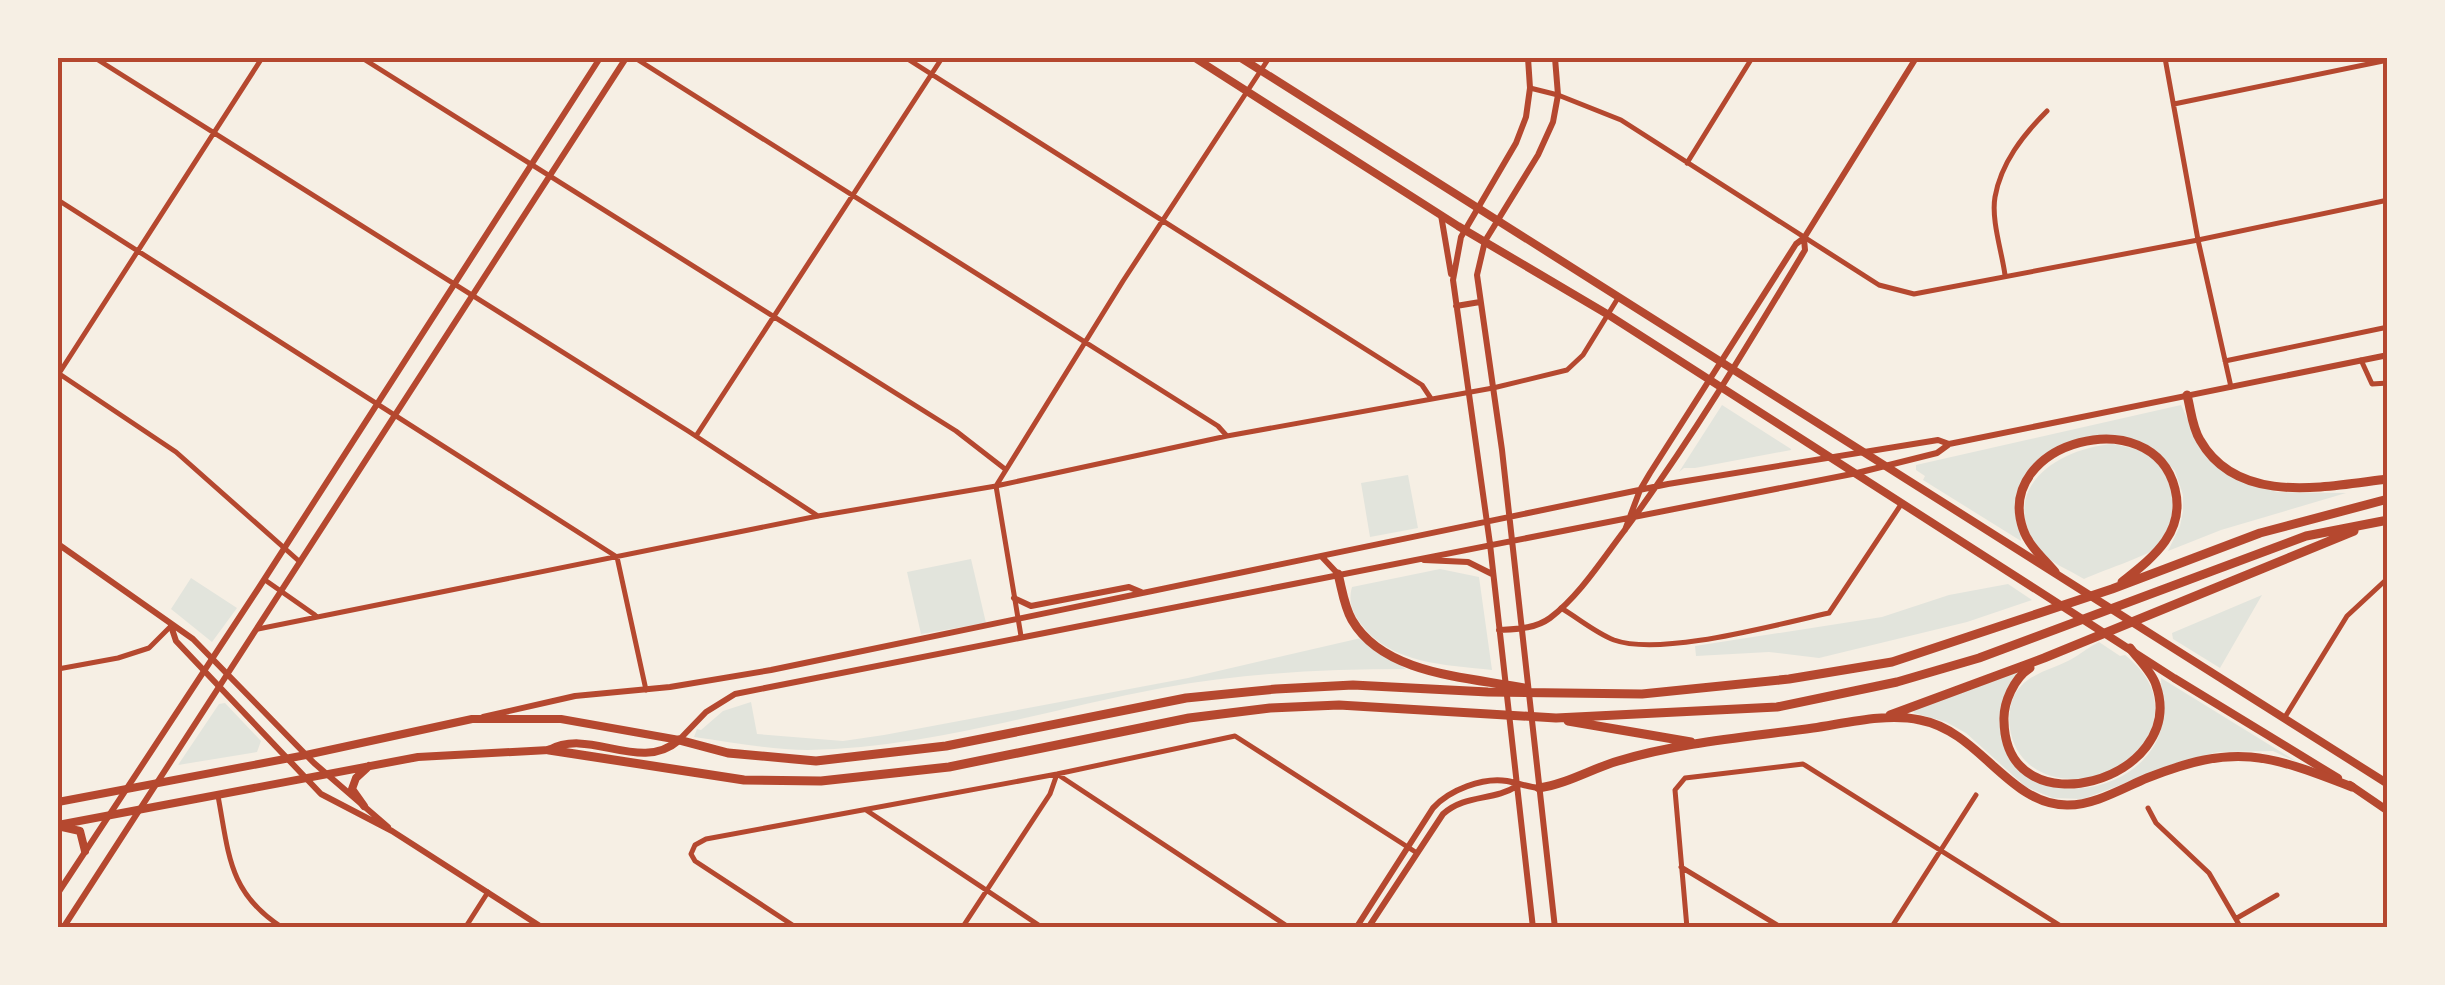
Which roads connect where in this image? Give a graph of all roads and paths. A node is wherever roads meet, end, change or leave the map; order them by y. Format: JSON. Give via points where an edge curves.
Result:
{"nodes":[{"id":1,"x":95,"y":58,"type":"edge"},
{"id":2,"x":262,"y":58,"type":"edge"},
{"id":3,"x":362,"y":58,"type":"edge"},
{"id":4,"x":600,"y":58,"type":"edge"},
{"id":5,"x":626,"y":58,"type":"edge"},
{"id":6,"x":635,"y":58,"type":"edge"},
{"id":7,"x":906,"y":58,"type":"edge"},
{"id":8,"x":942,"y":58,"type":"edge"},
{"id":9,"x":1195,"y":58,"type":"edge"},
{"id":10,"x":1241,"y":58,"type":"edge"},
{"id":11,"x":1269,"y":58,"type":"edge"},
{"id":12,"x":1528,"y":58,"type":"edge"},
{"id":13,"x":1556,"y":58,"type":"edge"},
{"id":14,"x":1752,"y":58,"type":"edge"},
{"id":15,"x":1916,"y":58,"type":"edge"},
{"id":16,"x":2165,"y":58,"type":"edge"},
{"id":17,"x":2388,"y":60,"type":"edge"},
{"id":18,"x":1262,"y":70,"type":"junction"},
{"id":19,"x":932,"y":74,"type":"junction"},
{"id":20,"x":1530,"y":88,"type":"junction"},
{"id":21,"x":1248,"y":90,"type":"junction"},
{"id":22,"x":1558,"y":94,"type":"junction"},
{"id":23,"x":2174,"y":104,"type":"junction"},
{"id":24,"x":2047,"y":111,"type":"dead end"},
{"id":25,"x":216,"y":133,"type":"junction"},
{"id":26,"x":1687,"y":163,"type":"junction"},
{"id":27,"x":532,"y":164,"type":"junction"},
{"id":28,"x":550,"y":176,"type":"junction"},
{"id":29,"x":852,"y":194,"type":"junction"},
{"id":30,"x":58,"y":200,"type":"edge"},
{"id":31,"x":2388,"y":200,"type":"edge"},
{"id":32,"x":1478,"y":210,"type":"junction"},
{"id":33,"x":1441,"y":214,"type":"junction"},
{"id":34,"x":1165,"y":220,"type":"junction"},
{"id":35,"x":1496,"y":222,"type":"junction"},
{"id":36,"x":1466,"y":230,"type":"junction"},
{"id":37,"x":1804,"y":238,"type":"junction"},
{"id":38,"x":2198,"y":240,"type":"junction"},
{"id":39,"x":1485,"y":241,"type":"junction"},
{"id":40,"x":139,"y":251,"type":"junction"},
{"id":41,"x":2005,"y":275,"type":"junction"},
{"id":42,"x":1452,"y":280,"type":"junction"},
{"id":43,"x":454,"y":283,"type":"junction"},
{"id":44,"x":474,"y":296,"type":"junction"},
{"id":45,"x":1620,"y":296,"type":"junction"},
{"id":46,"x":1480,"y":302,"type":"junction"},
{"id":47,"x":1456,"y":306,"type":"junction"},
{"id":48,"x":1607,"y":314,"type":"junction"},
{"id":49,"x":774,"y":317,"type":"junction"},
{"id":50,"x":2388,"y":327,"type":"edge"},
{"id":51,"x":1086,"y":340,"type":"junction"},
{"id":52,"x":2388,"y":355,"type":"edge"},
{"id":53,"x":2361,"y":360,"type":"junction"},
{"id":54,"x":1722,"y":361,"type":"junction"},
{"id":55,"x":2225,"y":361,"type":"junction"},
{"id":56,"x":1732,"y":368,"type":"junction"},
{"id":57,"x":58,"y":374,"type":"edge"},
{"id":58,"x":1710,"y":380,"type":"junction"},
{"id":59,"x":2388,"y":383,"type":"edge"},
{"id":60,"x":1720,"y":386,"type":"junction"},
{"id":61,"x":2231,"y":386,"type":"junction"},
{"id":62,"x":1492,"y":388,"type":"junction"},
{"id":63,"x":1466,"y":390,"type":"junction"},
{"id":64,"x":2187,"y":396,"type":"junction"},
{"id":65,"x":1430,"y":397,"type":"junction"},
{"id":66,"x":377,"y":402,"type":"junction"},
{"id":67,"x":395,"y":415,"type":"junction"},
{"id":68,"x":696,"y":436,"type":"junction"},
{"id":69,"x":1228,"y":436,"type":"junction"},
{"id":70,"x":1949,"y":444,"type":"junction"},
{"id":71,"x":1862,"y":450,"type":"junction"},
{"id":72,"x":1831,"y":457,"type":"junction"},
{"id":73,"x":1885,"y":466,"type":"junction"},
{"id":74,"x":1005,"y":469,"type":"junction"},
{"id":75,"x":1857,"y":474,"type":"junction"},
{"id":76,"x":2388,"y":478,"type":"edge"},
{"id":77,"x":996,"y":486,"type":"junction"},
{"id":78,"x":1655,"y":487,"type":"junction"},
{"id":79,"x":1640,"y":490,"type":"junction"},
{"id":80,"x":2388,"y":499,"type":"edge"},
{"id":81,"x":1902,"y":503,"type":"junction"},
{"id":82,"x":818,"y":516,"type":"junction"},
{"id":83,"x":1637,"y":516,"type":"junction"},
{"id":84,"x":1628,"y":518,"type":"junction"},
{"id":85,"x":1509,"y":519,"type":"junction"},
{"id":86,"x":2388,"y":520,"type":"edge"},
{"id":87,"x":1486,"y":522,"type":"junction"},
{"id":88,"x":2376,"y":522,"type":"junction"},
{"id":89,"x":1625,"y":530,"type":"junction"},
{"id":90,"x":1511,"y":540,"type":"junction"},
{"id":91,"x":58,"y":544,"type":"edge"},
{"id":92,"x":1490,"y":544,"type":"junction"},
{"id":93,"x":283,"y":550,"type":"junction"},
{"id":94,"x":1320,"y":556,"type":"junction"},
{"id":95,"x":617,"y":557,"type":"junction"},
{"id":96,"x":1408,"y":560,"type":"junction"},
{"id":97,"x":300,"y":562,"type":"junction"},
{"id":98,"x":2055,"y":572,"type":"junction"},
{"id":99,"x":1338,"y":574,"type":"junction"},
{"id":100,"x":1492,"y":574,"type":"junction"},
{"id":101,"x":2388,"y":578,"type":"edge"},
{"id":102,"x":264,"y":580,"type":"junction"},
{"id":103,"x":2112,"y":589,"type":"junction"},
{"id":104,"x":282,"y":590,"type":"junction"},
{"id":105,"x":1142,"y":592,"type":"junction"},
{"id":106,"x":1014,"y":598,"type":"junction"},
{"id":107,"x":1561,"y":608,"type":"junction"},
{"id":108,"x":315,"y":615,"type":"junction"},
{"id":109,"x":1018,"y":621,"type":"junction"},
{"id":110,"x":171,"y":626,"type":"junction"},
{"id":111,"x":1522,"y":628,"type":"junction"},
{"id":112,"x":257,"y":630,"type":"junction"},
{"id":113,"x":1499,"y":630,"type":"junction"},
{"id":114,"x":1021,"y":636,"type":"junction"},
{"id":115,"x":2130,"y":648,"type":"junction"},
{"id":116,"x":213,"y":658,"type":"junction"},
{"id":117,"x":2044,"y":658,"type":"junction"},
{"id":118,"x":58,"y":669,"type":"edge"},
{"id":119,"x":205,"y":670,"type":"junction"},
{"id":120,"x":229,"y":673,"type":"junction"},
{"id":121,"x":221,"y":686,"type":"junction"},
{"id":122,"x":646,"y":690,"type":"junction"},
{"id":123,"x":1551,"y":692,"type":"junction"},
{"id":124,"x":2285,"y":717,"type":"junction"},
{"id":125,"x":1556,"y":718,"type":"junction"},
{"id":126,"x":472,"y":719,"type":"junction"},
{"id":127,"x":1868,"y":721,"type":"junction"},
{"id":128,"x":679,"y":740,"type":"junction"},
{"id":129,"x":1700,"y":743,"type":"junction"},
{"id":130,"x":549,"y":750,"type":"junction"},
{"id":131,"x":306,"y":755,"type":"junction"},
{"id":132,"x":287,"y":758,"type":"junction"},
{"id":133,"x":370,"y":764,"type":"junction"},
{"id":134,"x":325,"y":773,"type":"junction"},
{"id":135,"x":1057,"y":774,"type":"junction"},
{"id":136,"x":304,"y":778,"type":"junction"},
{"id":137,"x":158,"y":782,"type":"junction"},
{"id":138,"x":2388,"y":784,"type":"edge"},
{"id":139,"x":1518,"y":785,"type":"junction"},
{"id":140,"x":2352,"y":786,"type":"junction"},
{"id":141,"x":127,"y":788,"type":"junction"},
{"id":142,"x":1539,"y":788,"type":"junction"},
{"id":143,"x":1976,"y":794,"type":"dead end"},
{"id":144,"x":218,"y":796,"type":"junction"},
{"id":145,"x":58,"y":802,"type":"edge"},
{"id":146,"x":364,"y":806,"type":"junction"},
{"id":147,"x":2148,"y":808,"type":"dead end"},
{"id":148,"x":140,"y":809,"type":"junction"},
{"id":149,"x":866,"y":810,"type":"junction"},
{"id":150,"x":2388,"y":811,"type":"edge"},
{"id":151,"x":109,"y":815,"type":"junction"},
{"id":152,"x":58,"y":826,"type":"edge"},
{"id":153,"x":392,"y":832,"type":"junction"},
{"id":154,"x":1408,"y":847,"type":"junction"},
{"id":155,"x":1942,"y":848,"type":"junction"},
{"id":156,"x":85,"y":851,"type":"junction"},
{"id":157,"x":1417,"y":853,"type":"junction"},
{"id":158,"x":1681,"y":867,"type":"junction"},
{"id":159,"x":986,"y":891,"type":"junction"},
{"id":160,"x":58,"y":892,"type":"edge"},
{"id":161,"x":488,"y":892,"type":"junction"},
{"id":162,"x":2278,"y":895,"type":"dead end"},
{"id":163,"x":2237,"y":918,"type":"junction"},
{"id":164,"x":63,"y":928,"type":"edge"},
{"id":165,"x":283,"y":928,"type":"edge"},
{"id":166,"x":465,"y":928,"type":"edge"},
{"id":167,"x":543,"y":928,"type":"edge"},
{"id":168,"x":796,"y":928,"type":"edge"},
{"id":169,"x":962,"y":928,"type":"edge"},
{"id":170,"x":1043,"y":928,"type":"edge"},
{"id":171,"x":1290,"y":928,"type":"edge"},
{"id":172,"x":1356,"y":928,"type":"edge"},
{"id":173,"x":1368,"y":928,"type":"edge"},
{"id":174,"x":1533,"y":928,"type":"edge"},
{"id":175,"x":1555,"y":928,"type":"edge"},
{"id":176,"x":1688,"y":928,"type":"edge"},
{"id":177,"x":1782,"y":928,"type":"edge"},
{"id":178,"x":1890,"y":928,"type":"edge"},
{"id":179,"x":2064,"y":928,"type":"edge"},
{"id":180,"x":2241,"y":928,"type":"edge"}],
"edges":[{"from":1,"to":25,"type":"street"},
{"from":2,"to":25,"type":"street"},
{"from":3,"to":27,"type":"street"},
{"from":4,"to":27,"type":"street"},
{"from":5,"to":28,"type":"street"},
{"from":6,"to":29,"type":"street"},
{"from":7,"to":19,"type":"street"},
{"from":8,"to":19,"type":"street"},
{"from":9,"to":21,"type":"main road"},
{"from":10,"to":18,"type":"main road"},
{"from":11,"to":18,"type":"street"},
{"from":12,"to":20,"type":"street"},
{"from":13,"to":22,"type":"street"},
{"from":14,"to":26,"type":"street"},
{"from":15,"to":37,"type":"street"},
{"from":16,"to":23,"type":"street"},
{"from":17,"to":23,"type":"street"},
{"from":18,"to":21,"type":"street"},
{"from":18,"to":32,"type":"main road"},
{"from":19,"to":29,"type":"street"},
{"from":19,"to":34,"type":"street"},
{"from":20,"to":22,"type":"street"},
{"from":20,"to":32,"type":"street","via":[[1516,142]]},
{"from":21,"to":33,"type":"main road"},
{"from":21,"to":34,"type":"street"},
{"from":22,"to":26,"type":"street","via":[[1621,120]]},
{"from":22,"to":35,"type":"street","via":[[1538,154]]},
{"from":23,"to":38,"type":"street"},
{"from":24,"to":41,"type":"street","via":[[2006,164],[1994,200]]},
{"from":25,"to":40,"type":"street"},
{"from":25,"to":43,"type":"street"},
{"from":26,"to":37,"type":"street"},
{"from":27,"to":28,"type":"street"},
{"from":27,"to":43,"type":"street"},
{"from":28,"to":44,"type":"street"},
{"from":28,"to":49,"type":"street"},
{"from":29,"to":49,"type":"street"},
{"from":29,"to":51,"type":"street"},
{"from":30,"to":40,"type":"street"},
{"from":31,"to":38,"type":"street"},
{"from":32,"to":35,"type":"main road"},
{"from":32,"to":36,"type":"street"},
{"from":33,"to":36,"type":"main road"},
{"from":33,"to":42,"type":"street"},
{"from":34,"to":51,"type":"street"},
{"from":34,"to":65,"type":"street","via":[[1422,385]]},
{"from":35,"to":39,"type":"street"},
{"from":35,"to":45,"type":"main road"},
{"from":36,"to":39,"type":"main road"},
{"from":36,"to":42,"type":"street"},
{"from":37,"to":41,"type":"street","via":[[1879,285],[1914,294]]},
{"from":37,"to":54,"type":"street"},
{"from":37,"to":56,"type":"street","via":[[1805,250]]},
{"from":38,"to":41,"type":"street"},
{"from":38,"to":55,"type":"street"},
{"from":39,"to":46,"type":"street","via":[[1477,275]]},
{"from":39,"to":48,"type":"main road"},
{"from":40,"to":57,"type":"street"},
{"from":40,"to":66,"type":"street"},
{"from":42,"to":47,"type":"street"},
{"from":43,"to":44,"type":"street"},
{"from":43,"to":66,"type":"street"},
{"from":44,"to":67,"type":"street"},
{"from":44,"to":68,"type":"street"},
{"from":45,"to":48,"type":"street"},
{"from":45,"to":54,"type":"main road"},
{"from":46,"to":47,"type":"street"},
{"from":46,"to":62,"type":"street"},
{"from":47,"to":63,"type":"street"},
{"from":48,"to":58,"type":"main road"},
{"from":48,"to":62,"type":"street","via":[[1567,370]]},
{"from":49,"to":68,"type":"street"},
{"from":49,"to":74,"type":"street"},
{"from":50,"to":55,"type":"street"},
{"from":51,"to":69,"type":"street"},
{"from":51,"to":74,"type":"street"},
{"from":52,"to":53,"type":"street"},
{"from":53,"to":59,"type":"street","via":[[2372,384]]},
{"from":53,"to":61,"type":"street"},
{"from":54,"to":56,"type":"main road"},
{"from":54,"to":58,"type":"street"},
{"from":55,"to":61,"type":"street"},
{"from":56,"to":60,"type":"street"},
{"from":56,"to":71,"type":"main road"},
{"from":57,"to":93,"type":"street","via":[[176,452]]},
{"from":58,"to":60,"type":"main road"},
{"from":58,"to":79,"type":"street"},
{"from":60,"to":72,"type":"main road"},
{"from":60,"to":78,"type":"street"},
{"from":61,"to":64,"type":"street"},
{"from":62,"to":63,"type":"street"},
{"from":62,"to":85,"type":"street"},
{"from":63,"to":65,"type":"street"},
{"from":63,"to":87,"type":"street"},
{"from":64,"to":70,"type":"street"},
{"from":64,"to":76,"type":"highway","via":[[2204,446],[2240,475],[2305,490]]},
{"from":65,"to":69,"type":"street"},
{"from":66,"to":67,"type":"street"},
{"from":66,"to":93,"type":"street"},
{"from":67,"to":95,"type":"street"},
{"from":67,"to":97,"type":"street"},
{"from":68,"to":82,"type":"street"},
{"from":69,"to":77,"type":"street"},
{"from":70,"to":71,"type":"street"},
{"from":70,"to":73,"type":"street"},
{"from":71,"to":72,"type":"street"},
{"from":71,"to":73,"type":"main road"},
{"from":72,"to":75,"type":"main road"},
{"from":72,"to":78,"type":"street"},
{"from":73,"to":75,"type":"street"},
{"from":73,"to":98,"type":"main road"},
{"from":74,"to":77,"type":"street"},
{"from":75,"to":81,"type":"main road"},
{"from":75,"to":83,"type":"street"},
{"from":77,"to":82,"type":"street"},
{"from":77,"to":106,"type":"street"},
{"from":78,"to":79,"type":"street"},
{"from":78,"to":83,"type":"street"},
{"from":79,"to":84,"type":"street"},
{"from":79,"to":85,"type":"street"},
{"from":80,"to":103,"type":"highway","via":[[2260,532]]},
{"from":81,"to":107,"type":"street","via":[[1828,613],[1708,639],[1625,642]]},
{"from":81,"to":115,"type":"main road"},
{"from":82,"to":95,"type":"street"},
{"from":83,"to":84,"type":"street"},
{"from":83,"to":89,"type":"street"},
{"from":84,"to":89,"type":"street"},
{"from":84,"to":90,"type":"street"},
{"from":85,"to":87,"type":"street"},
{"from":85,"to":90,"type":"street"},
{"from":86,"to":88,"type":"highway"},
{"from":87,"to":92,"type":"street"},
{"from":87,"to":94,"type":"street"},
{"from":88,"to":117,"type":"highway"},
{"from":88,"to":125,"type":"highway","via":[[2306,536],[2050,633],[1897,682],[1778,707]]},
{"from":89,"to":107,"type":"street"},
{"from":90,"to":92,"type":"street"},
{"from":90,"to":111,"type":"street"},
{"from":91,"to":110,"type":"street"},
{"from":92,"to":96,"type":"street"},
{"from":92,"to":100,"type":"street"},
{"from":93,"to":97,"type":"street"},
{"from":93,"to":102,"type":"street"},
{"from":94,"to":99,"type":"street"},
{"from":94,"to":105,"type":"street"},
{"from":95,"to":108,"type":"street"},
{"from":95,"to":122,"type":"street"},
{"from":96,"to":99,"type":"street"},
{"from":96,"to":100,"type":"street","via":[[1468,562]]},
{"from":97,"to":104,"type":"street"},
{"from":98,"to":103,"type":"highway","via":[[2023,533],[2020,498],[2031,473],[2073,444],[2120,438],[2163,462],[2178,503],[2161,549]]},
{"from":98,"to":124,"type":"main road"},
{"from":99,"to":114,"type":"street"},
{"from":99,"to":123,"type":"highway","via":[[1353,621],[1393,657]]},
{"from":100,"to":113,"type":"street"},
{"from":101,"to":124,"type":"street","via":[[2347,616]]},
{"from":102,"to":104,"type":"street"},
{"from":102,"to":116,"type":"street"},
{"from":103,"to":123,"type":"highway","via":[[1892,662],[1674,691]]},
{"from":104,"to":108,"type":"street"},
{"from":104,"to":112,"type":"street"},
{"from":105,"to":106,"type":"street","via":[[1129,587],[1028,606]]},
{"from":105,"to":109,"type":"street"},
{"from":106,"to":109,"type":"street"},
{"from":107,"to":111,"type":"street"},
{"from":108,"to":112,"type":"street"},
{"from":109,"to":114,"type":"street"},
{"from":109,"to":122,"type":"street"},
{"from":110,"to":116,"type":"street"},
{"from":110,"to":118,"type":"street","via":[[149,648]]},
{"from":110,"to":119,"type":"street"},
{"from":111,"to":113,"type":"street"},
{"from":111,"to":142,"type":"street"},
{"from":112,"to":120,"type":"street"},
{"from":113,"to":139,"type":"street"},
{"from":114,"to":128,"type":"street","via":[[735,694]]},
{"from":115,"to":117,"type":"highway","via":[[2156,685],[2156,726],[2128,763],[2072,786],[2052,784],[2022,766],[2005,735],[2012,688]]},
{"from":115,"to":140,"type":"main road"},
{"from":116,"to":119,"type":"street"},
{"from":116,"to":120,"type":"street"},
{"from":117,"to":127,"type":"highway"},
{"from":119,"to":121,"type":"street"},
{"from":119,"to":141,"type":"street"},
{"from":120,"to":121,"type":"street"},
{"from":120,"to":131,"type":"street"},
{"from":121,"to":132,"type":"street"},
{"from":121,"to":137,"type":"street"},
{"from":122,"to":126,"type":"street","via":[[577,696]]},
{"from":123,"to":128,"type":"highway","via":[[1276,689],[1186,698],[946,746],[816,761],[728,753]]},
{"from":124,"to":138,"type":"main road"},
{"from":125,"to":129,"type":"highway"},
{"from":125,"to":130,"type":"highway","via":[[1340,705],[1270,708],[949,766],[821,781],[744,780]]},
{"from":126,"to":128,"type":"main road","via":[[561,719]]},
{"from":126,"to":131,"type":"main road"},
{"from":127,"to":129,"type":"highway"},
{"from":127,"to":140,"type":"highway","via":[[1900,718],[1943,727],[2022,790],[2061,805],[2092,801],[2223,756],[2280,760]]},
{"from":128,"to":130,"type":"main road","via":[[647,754],[578,743]]},
{"from":129,"to":142,"type":"highway"},
{"from":130,"to":133,"type":"main road"},
{"from":131,"to":132,"type":"main road"},
{"from":131,"to":134,"type":"street"},
{"from":132,"to":136,"type":"street"},
{"from":132,"to":137,"type":"main road"},
{"from":133,"to":134,"type":"main road"},
{"from":133,"to":146,"type":"main road","via":[[352,789]]},
{"from":134,"to":136,"type":"main road"},
{"from":134,"to":146,"type":"street"},
{"from":135,"to":149,"type":"street"},
{"from":135,"to":154,"type":"street","via":[[1236,736]]},
{"from":135,"to":159,"type":"street"},
{"from":135,"to":171,"type":"street"},
{"from":136,"to":144,"type":"main road"},
{"from":136,"to":153,"type":"street"},
{"from":137,"to":141,"type":"main road"},
{"from":137,"to":148,"type":"street"},
{"from":139,"to":142,"type":"street"},
{"from":139,"to":154,"type":"street","via":[[1505,780],[1444,796]]},
{"from":139,"to":157,"type":"street","via":[[1451,806]]},
{"from":139,"to":174,"type":"street"},
{"from":140,"to":150,"type":"main road"},
{"from":141,"to":145,"type":"main road"},
{"from":141,"to":151,"type":"street"},
{"from":142,"to":175,"type":"street"},
{"from":143,"to":155,"type":"street"},
{"from":144,"to":148,"type":"main road"},
{"from":144,"to":165,"type":"street","via":[[241,890]]},
{"from":146,"to":153,"type":"street"},
{"from":147,"to":163,"type":"street","via":[[2209,873]]},
{"from":148,"to":151,"type":"main road"},
{"from":148,"to":164,"type":"street"},
{"from":149,"to":159,"type":"street"},
{"from":149,"to":168,"type":"street","via":[[696,845],[691,854],[702,867]]},
{"from":151,"to":152,"type":"main road"},
{"from":151,"to":156,"type":"street"},
{"from":152,"to":156,"type":"main road","via":[[80,831]]},
{"from":153,"to":161,"type":"street"},
{"from":154,"to":157,"type":"street"},
{"from":154,"to":172,"type":"street"},
{"from":155,"to":158,"type":"street","via":[[1803,764],[1685,778],[1675,790]]},
{"from":155,"to":178,"type":"street"},
{"from":155,"to":179,"type":"street"},
{"from":156,"to":160,"type":"street"},
{"from":157,"to":173,"type":"street"},
{"from":158,"to":176,"type":"street"},
{"from":158,"to":177,"type":"street"},
{"from":159,"to":169,"type":"street"},
{"from":159,"to":170,"type":"street"},
{"from":161,"to":166,"type":"street"},
{"from":161,"to":167,"type":"street"},
{"from":162,"to":163,"type":"street"},
{"from":163,"to":180,"type":"street"}]}
